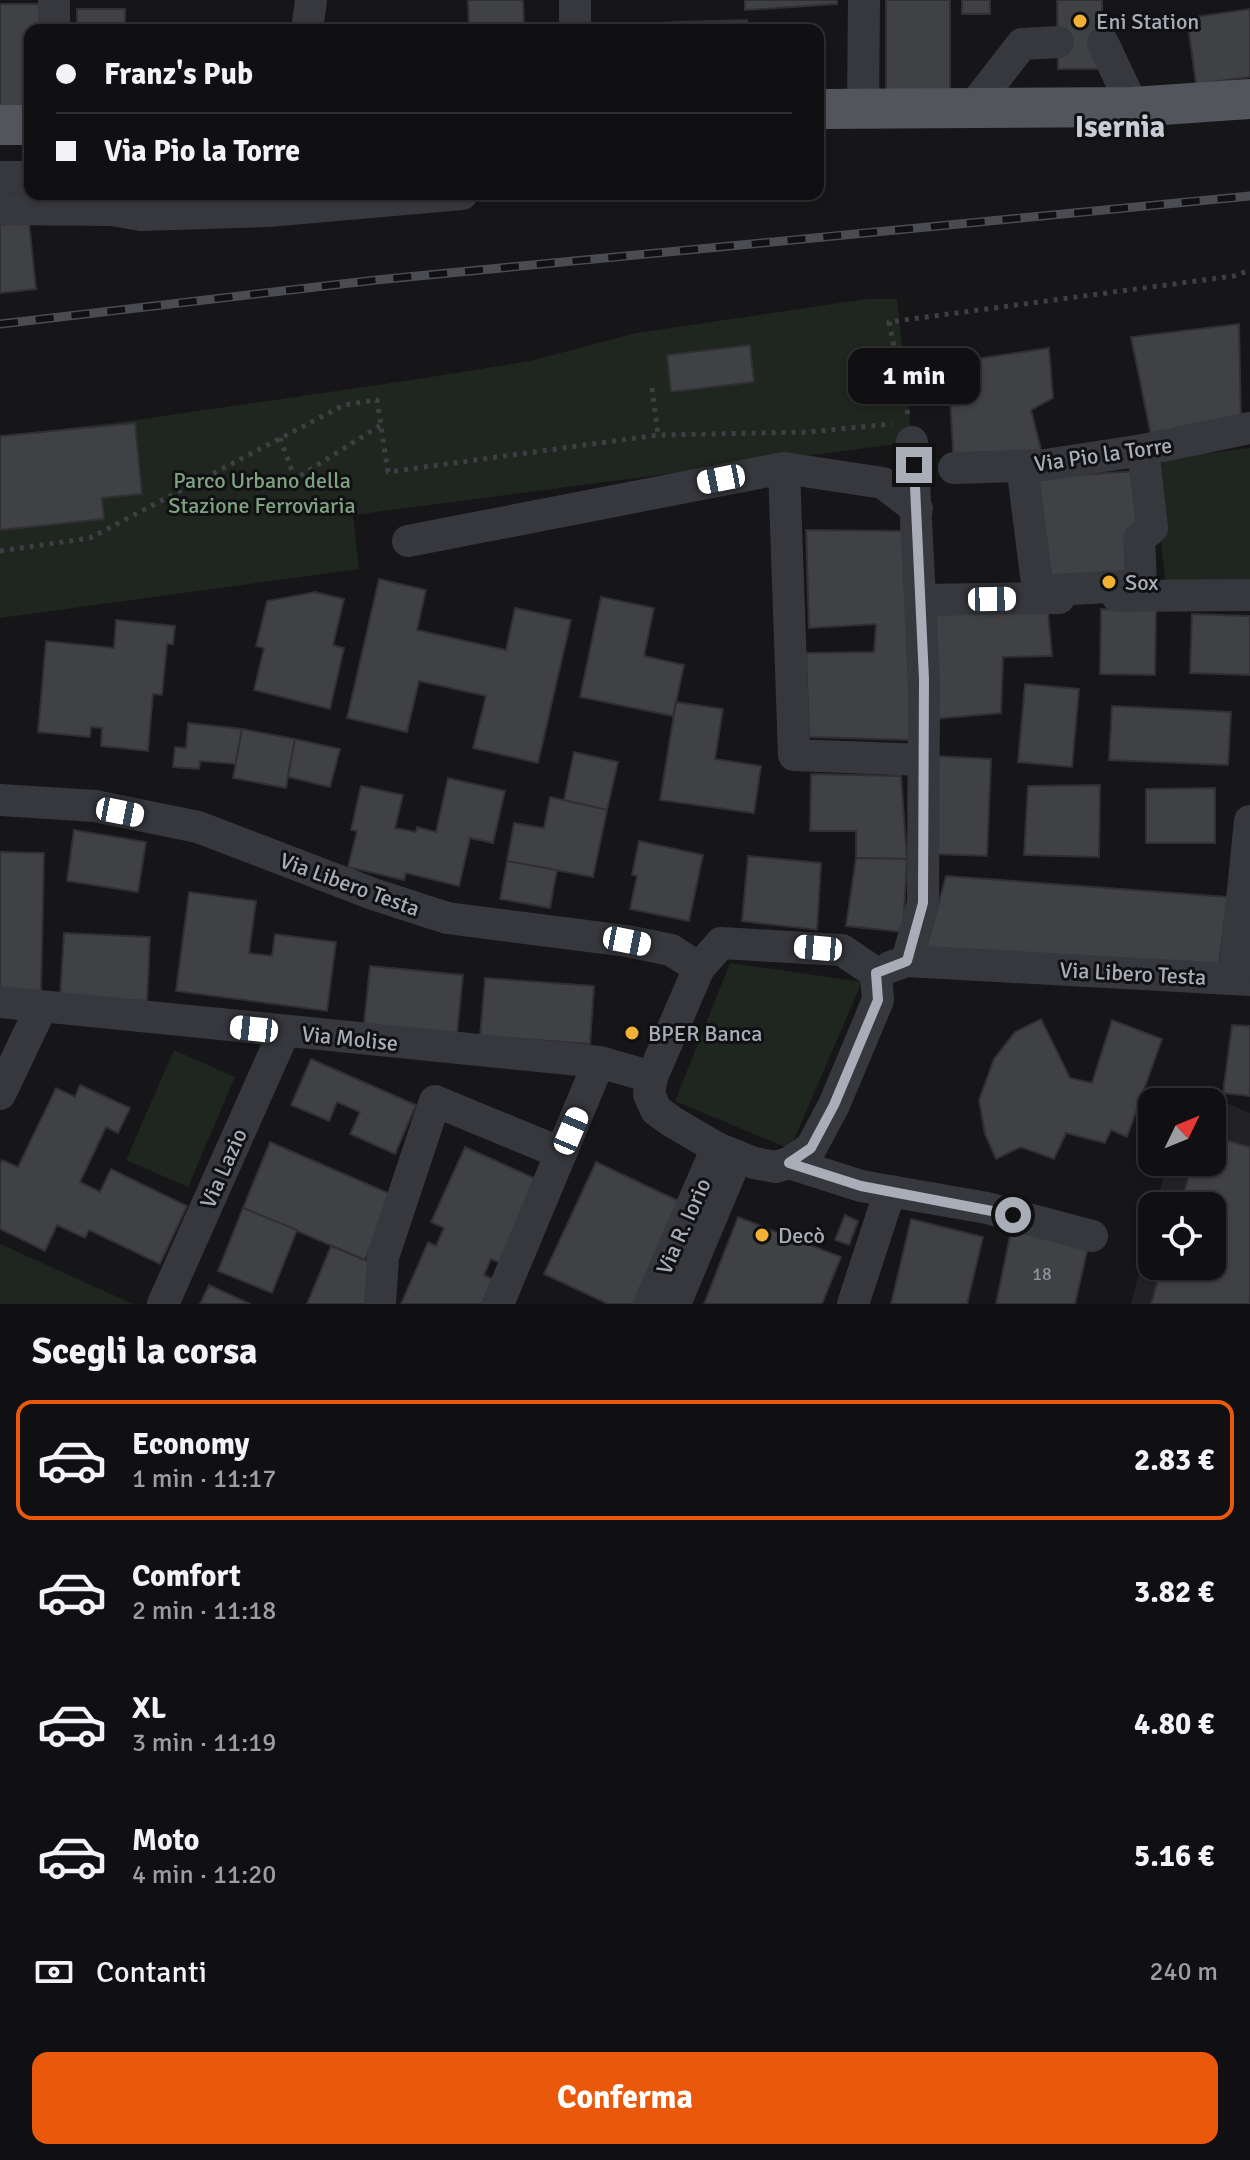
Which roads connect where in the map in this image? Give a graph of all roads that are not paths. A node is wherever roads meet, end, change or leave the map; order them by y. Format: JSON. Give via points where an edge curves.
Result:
{"nodes":[{"id":1,"x":54,"y":0,"type":"edge"},
{"id":2,"x":311,"y":0,"type":"edge"},
{"id":3,"x":575,"y":0,"type":"edge"},
{"id":4,"x":864,"y":0,"type":"edge"},
{"id":5,"x":54,"y":24,"type":"edge"},
{"id":6,"x":308,"y":24,"type":"edge"},
{"id":7,"x":575,"y":24,"type":"edge"},
{"id":8,"x":1058,"y":42,"type":"dead end"},
{"id":9,"x":1103,"y":43,"type":"dead end"},
{"id":10,"x":1250,"y":99,"type":"edge"},
{"id":11,"x":863,"y":107,"type":"junction"},
{"id":12,"x":973,"y":107,"type":"junction"},
{"id":13,"x":1133,"y":107,"type":"junction"},
{"id":14,"x":824,"y":109,"type":"edge"},
{"id":15,"x":0,"y":125,"type":"edge"},
{"id":16,"x":24,"y":125,"type":"edge"},
{"id":17,"x":0,"y":177,"type":"edge"},
{"id":18,"x":24,"y":177,"type":"edge"},
{"id":19,"x":404,"y":200,"type":"edge"},
{"id":20,"x":0,"y":209,"type":"edge"},
{"id":21,"x":1250,"y":428,"type":"edge"},
{"id":22,"x":905,"y":429,"type":"road end"},
{"id":23,"x":1143,"y":450,"type":"junction"},
{"id":24,"x":1022,"y":465,"type":"junction"},
{"id":25,"x":784,"y":468,"type":"junction"},
{"id":26,"x":954,"y":468,"type":"dead end"},
{"id":27,"x":917,"y":509,"type":"junction"},
{"id":28,"x":408,"y":541,"type":"dead end"},
{"id":29,"x":1250,"y":595,"type":"edge"},
{"id":30,"x":922,"y":600,"type":"junction"},
{"id":31,"x":924,"y":760,"type":"junction"},
{"id":32,"x":0,"y":800,"type":"edge"},
{"id":33,"x":1250,"y":821,"type":"edge"},
{"id":34,"x":1245,"y":914,"type":"edge"},
{"id":35,"x":907,"y":961,"type":"junction"},
{"id":36,"x":699,"y":968,"type":"junction"},
{"id":37,"x":876,"y":973,"type":"junction"},
{"id":38,"x":1242,"y":980,"type":"edge"},
{"id":39,"x":0,"y":1002,"type":"edge"},
{"id":40,"x":41,"y":1008,"type":"junction"},
{"id":41,"x":284,"y":1032,"type":"junction"},
{"id":42,"x":599,"y":1062,"type":"junction"},
{"id":43,"x":652,"y":1077,"type":"junction"},
{"id":44,"x":0,"y":1094,"type":"edge"},
{"id":45,"x":727,"y":1152,"type":"junction"},
{"id":46,"x":561,"y":1153,"type":"junction"},
{"id":47,"x":789,"y":1163,"type":"junction"},
{"id":48,"x":890,"y":1191,"type":"junction"},
{"id":49,"x":1092,"y":1236,"type":"dead end"},
{"id":50,"x":163,"y":1304,"type":"edge"},
{"id":51,"x":380,"y":1304,"type":"edge"},
{"id":52,"x":498,"y":1304,"type":"edge"},
{"id":53,"x":649,"y":1304,"type":"edge"},
{"id":54,"x":675,"y":1304,"type":"edge"},
{"id":55,"x":853,"y":1304,"type":"edge"}],
"edges":[{"from":1,"to":5,"type":"street"},
{"from":2,"to":6,"type":"street"},
{"from":3,"to":7,"type":"street"},
{"from":4,"to":11,"type":"street"},
{"from":8,"to":12,"type":"street","via":[[1022,44]]},
{"from":9,"to":13,"type":"street"},
{"from":10,"to":13,"type":"main road"},
{"from":11,"to":12,"type":"main road"},
{"from":11,"to":14,"type":"main road"},
{"from":12,"to":13,"type":"main road"},
{"from":15,"to":16,"type":"main road"},
{"from":17,"to":18,"type":"street"},
{"from":19,"to":20,"type":"street","via":[[141,215]]},
{"from":21,"to":23,"type":"street","name":"Via Pio la Torre"},
{"from":22,"to":27,"type":"street"},
{"from":23,"to":24,"type":"street","name":"Via Pio la Torre"},
{"from":23,"to":24,"type":"street","via":[[1152,528],[1139,539],[1141,585],[1038,591]]},
{"from":24,"to":26,"type":"street","name":"Via Pio la Torre"},
{"from":25,"to":27,"type":"street","via":[[883,483]]},
{"from":25,"to":28,"type":"street"},
{"from":25,"to":31,"type":"street","via":[[794,755]]},
{"from":27,"to":30,"type":"street"},
{"from":29,"to":30,"type":"street"},
{"from":30,"to":31,"type":"street"},
{"from":31,"to":35,"type":"street","via":[[923,903]]},
{"from":32,"to":36,"type":"street","name":"Via Libero Testa","via":[[95,806],[198,827],[447,918],[627,941],[671,950]]},
{"from":33,"to":34,"type":"street","name":"Via Libero Testa"},
{"from":34,"to":38,"type":"street","name":"Via Libero Testa"},
{"from":35,"to":37,"type":"street","name":"Via Libero Testa"},
{"from":35,"to":38,"type":"street","name":"Via Libero Testa"},
{"from":36,"to":37,"type":"street","via":[[721,943],[748,943],[842,950]]},
{"from":36,"to":43,"type":"street"},
{"from":37,"to":47,"type":"street","via":[[878,1000],[834,1105],[811,1148]]},
{"from":39,"to":40,"type":"street","name":"Via Molise"},
{"from":40,"to":41,"type":"street","name":"Via Molise"},
{"from":40,"to":44,"type":"street"},
{"from":41,"to":42,"type":"street","name":"Via Molise"},
{"from":41,"to":50,"type":"street","name":"Via Lazio"},
{"from":42,"to":43,"type":"street","name":"Via Molise"},
{"from":42,"to":46,"type":"street"},
{"from":43,"to":45,"type":"street","via":[[649,1094],[656,1110]]},
{"from":45,"to":47,"type":"street","via":[[775,1167]]},
{"from":45,"to":53,"type":"street","name":"Via R. Iorio"},
{"from":45,"to":54,"type":"street","name":"Via R. Iorio"},
{"from":46,"to":51,"type":"street","via":[[435,1101],[383,1257]]},
{"from":46,"to":52,"type":"street"},
{"from":47,"to":48,"type":"street"},
{"from":48,"to":49,"type":"street","via":[[987,1208]]},
{"from":48,"to":55,"type":"street"}]}
